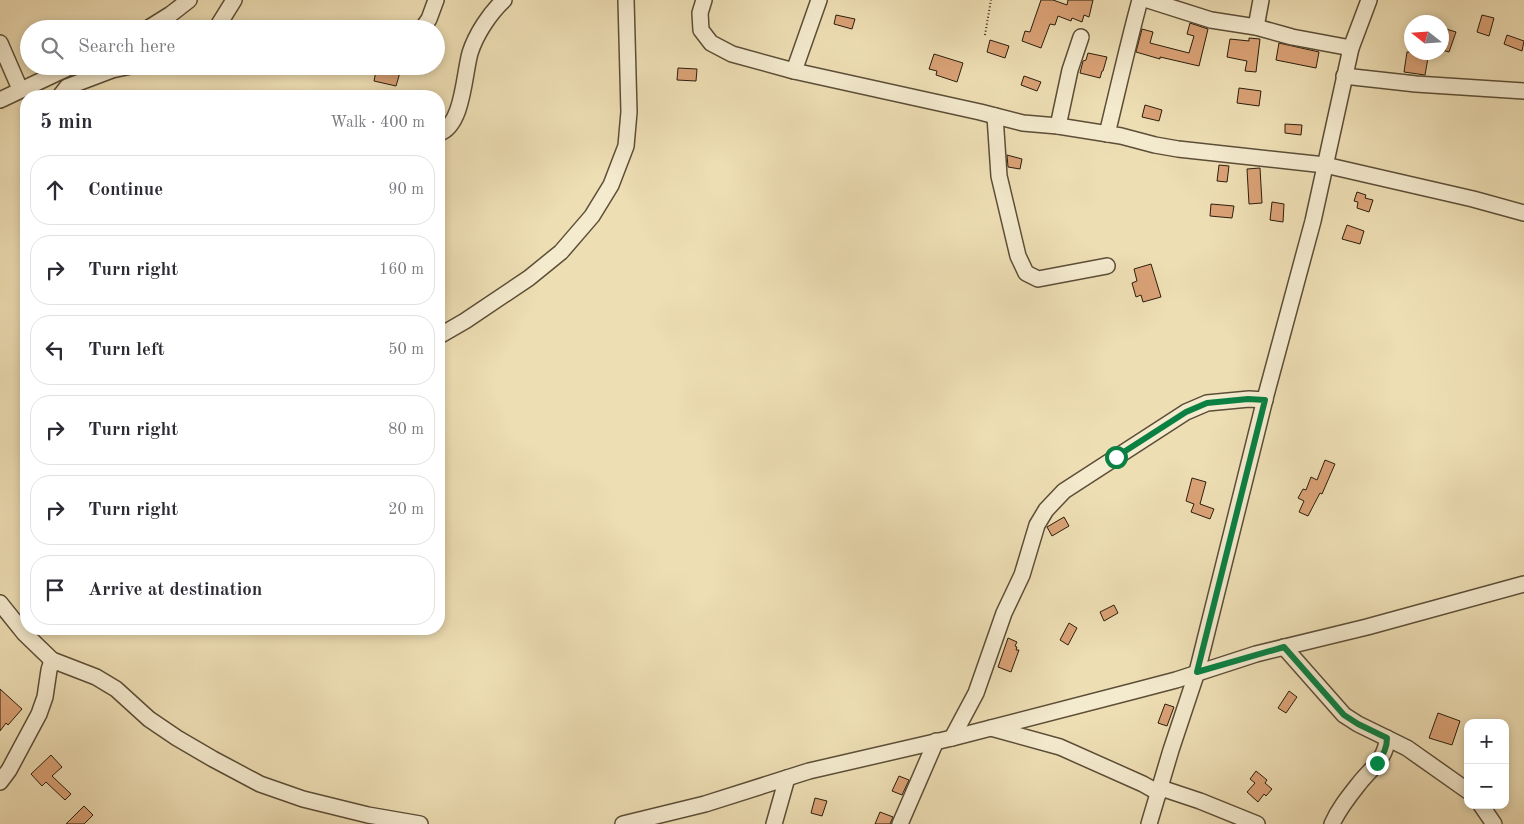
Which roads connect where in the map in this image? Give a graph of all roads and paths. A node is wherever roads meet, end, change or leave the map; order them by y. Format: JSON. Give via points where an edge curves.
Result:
{"nodes":[{"id":1,"x":189,"y":0,"type":"edge"},
{"id":2,"x":234,"y":0,"type":"edge"},
{"id":3,"x":436,"y":0,"type":"edge"},
{"id":4,"x":504,"y":0,"type":"edge"},
{"id":5,"x":626,"y":0,"type":"edge"},
{"id":6,"x":704,"y":0,"type":"edge"},
{"id":7,"x":819,"y":0,"type":"edge"},
{"id":8,"x":991,"y":0,"type":"edge"},
{"id":9,"x":1140,"y":0,"type":"edge"},
{"id":10,"x":1148,"y":0,"type":"edge"},
{"id":11,"x":1262,"y":0,"type":"edge"},
{"id":12,"x":1369,"y":0,"type":"edge"},
{"id":13,"x":162,"y":20,"type":"edge"},
{"id":14,"x":222,"y":20,"type":"edge"},
{"id":15,"x":428,"y":20,"type":"edge"},
{"id":16,"x":1256,"y":27,"type":"junction"},
{"id":17,"x":985,"y":35,"type":"dead end"},
{"id":18,"x":1080,"y":37,"type":"dead end"},
{"id":19,"x":0,"y":43,"type":"edge"},
{"id":20,"x":1351,"y":48,"type":"junction"},
{"id":21,"x":794,"y":71,"type":"junction"},
{"id":22,"x":52,"y":75,"type":"edge"},
{"id":23,"x":99,"y":75,"type":"edge"},
{"id":24,"x":1344,"y":76,"type":"junction"},
{"id":25,"x":20,"y":89,"type":"junction"},
{"id":26,"x":65,"y":90,"type":"edge"},
{"id":27,"x":1524,"y":91,"type":"edge"},
{"id":28,"x":0,"y":100,"type":"edge"},
{"id":29,"x":995,"y":116,"type":"junction"},
{"id":30,"x":1058,"y":126,"type":"junction"},
{"id":31,"x":445,"y":131,"type":"edge"},
{"id":32,"x":1107,"y":134,"type":"junction"},
{"id":33,"x":1325,"y":165,"type":"junction"},
{"id":34,"x":1524,"y":213,"type":"edge"},
{"id":35,"x":1107,"y":266,"type":"dead end"},
{"id":36,"x":445,"y":333,"type":"edge"},
{"id":37,"x":1265,"y":400,"type":"junction"},
{"id":38,"x":1524,"y":584,"type":"edge"},
{"id":39,"x":0,"y":603,"type":"edge"},
{"id":40,"x":20,"y":628,"type":"edge"},
{"id":41,"x":26,"y":635,"type":"edge"},
{"id":42,"x":1284,"y":647,"type":"junction"},
{"id":43,"x":52,"y":660,"type":"junction"},
{"id":44,"x":1197,"y":672,"type":"junction"},
{"id":45,"x":990,"y":728,"type":"junction"},
{"id":46,"x":952,"y":738,"type":"junction"},
{"id":47,"x":1387,"y":738,"type":"junction"},
{"id":48,"x":936,"y":741,"type":"junction"},
{"id":49,"x":787,"y":778,"type":"junction"},
{"id":50,"x":0,"y":782,"type":"edge"},
{"id":51,"x":1464,"y":788,"type":"edge"},
{"id":52,"x":1160,"y":790,"type":"junction"},
{"id":53,"x":1485,"y":809,"type":"edge"},
{"id":54,"x":420,"y":824,"type":"edge"},
{"id":55,"x":623,"y":824,"type":"edge"},
{"id":56,"x":774,"y":824,"type":"edge"},
{"id":57,"x":900,"y":824,"type":"edge"},
{"id":58,"x":1149,"y":824,"type":"edge"},
{"id":59,"x":1258,"y":824,"type":"edge"},
{"id":60,"x":1332,"y":824,"type":"edge"},
{"id":61,"x":1494,"y":824,"type":"edge"}],
"edges":[{"from":1,"to":13,"type":"street"},
{"from":2,"to":14,"type":"street"},
{"from":3,"to":15,"type":"street"},
{"from":4,"to":31,"type":"street","via":[[484,26],[470,52],[455,120]]},
{"from":5,"to":36,"type":"street","via":[[629,112],[626,146],[611,185],[592,216],[561,252],[529,278]]},
{"from":6,"to":21,"type":"street","via":[[700,13],[701,30],[711,43],[732,54]]},
{"from":7,"to":21,"type":"street"},
{"from":8,"to":17,"type":"path"},
{"from":9,"to":32,"type":"street"},
{"from":10,"to":16,"type":"street","via":[[1211,20]]},
{"from":11,"to":16,"type":"street"},
{"from":12,"to":20,"type":"street"},
{"from":16,"to":20,"type":"street"},
{"from":18,"to":30,"type":"street"},
{"from":19,"to":25,"type":"street"},
{"from":20,"to":24,"type":"street"},
{"from":21,"to":29,"type":"street"},
{"from":22,"to":25,"type":"street"},
{"from":23,"to":26,"type":"street"},
{"from":24,"to":27,"type":"street"},
{"from":24,"to":33,"type":"street"},
{"from":25,"to":28,"type":"street"},
{"from":29,"to":30,"type":"street","via":[[1023,123]]},
{"from":29,"to":35,"type":"street","via":[[999,176],[1018,256],[1026,273],[1038,279]]},
{"from":30,"to":32,"type":"street"},
{"from":32,"to":33,"type":"street","via":[[1178,149]]},
{"from":33,"to":34,"type":"street"},
{"from":33,"to":37,"type":"street"},
{"from":37,"to":44,"type":"street"},
{"from":37,"to":46,"type":"street","via":[[1207,403],[1186,412],[1064,491],[1046,510],[1037,525],[1022,575],[1004,613],[976,693]]},
{"from":38,"to":42,"type":"street"},
{"from":39,"to":40,"type":"street"},
{"from":41,"to":43,"type":"street"},
{"from":42,"to":44,"type":"street"},
{"from":42,"to":47,"type":"street","via":[[1344,715]]},
{"from":43,"to":50,"type":"street","via":[[39,714]]},
{"from":43,"to":54,"type":"street","via":[[96,677],[177,738],[260,784],[303,799]]},
{"from":44,"to":45,"type":"street"},
{"from":44,"to":52,"type":"street"},
{"from":45,"to":46,"type":"street"},
{"from":45,"to":52,"type":"street","via":[[1060,747]]},
{"from":46,"to":48,"type":"street"},
{"from":47,"to":51,"type":"street","via":[[1407,748]]},
{"from":47,"to":60,"type":"street","via":[[1383,755]]},
{"from":48,"to":49,"type":"street"},
{"from":48,"to":57,"type":"street"},
{"from":49,"to":55,"type":"street","via":[[705,804]]},
{"from":49,"to":56,"type":"street"},
{"from":52,"to":58,"type":"street"},
{"from":52,"to":59,"type":"street","via":[[1200,801]]},
{"from":53,"to":61,"type":"street"}]}
